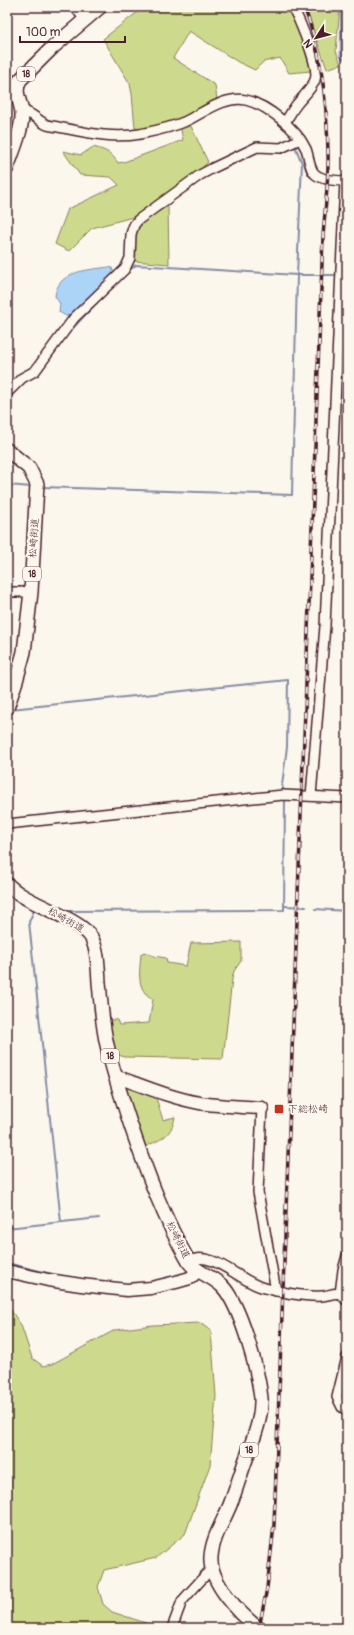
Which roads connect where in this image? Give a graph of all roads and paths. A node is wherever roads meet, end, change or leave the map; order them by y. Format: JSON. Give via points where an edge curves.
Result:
{"nodes":[{"id":1,"x":75,"y":7,"type":"edge"},
{"id":2,"x":100,"y":7,"type":"edge"},
{"id":3,"x":293,"y":7,"type":"edge"},
{"id":4,"x":85,"y":20,"type":"junction"},
{"id":5,"x":12,"y":87,"type":"edge"},
{"id":6,"x":22,"y":113,"type":"junction"},
{"id":7,"x":285,"y":122,"type":"junction"},
{"id":8,"x":300,"y":139,"type":"junction"},
{"id":9,"x":7,"y":168,"type":"edge"},
{"id":10,"x":346,"y":181,"type":"edge"},
{"id":11,"x":7,"y":393,"type":"edge"},
{"id":12,"x":7,"y":450,"type":"edge"},
{"id":13,"x":7,"y":592,"type":"edge"},
{"id":14,"x":31,"y":592,"type":"junction"},
{"id":15,"x":7,"y":708,"type":"edge"},
{"id":16,"x":311,"y":796,"type":"junction"},
{"id":17,"x":347,"y":798,"type":"edge"},
{"id":18,"x":7,"y":824,"type":"edge"},
{"id":19,"x":7,"y":884,"type":"edge"},
{"id":20,"x":115,"y":1076,"type":"junction"},
{"id":21,"x":262,"y":1108,"type":"joint"},
{"id":22,"x":347,"y":1256,"type":"edge"},
{"id":23,"x":193,"y":1266,"type":"junction"},
{"id":24,"x":7,"y":1271,"type":"edge"},
{"id":25,"x":276,"y":1291,"type":"junction"},
{"id":26,"x":344,"y":1298,"type":"edge"},
{"id":27,"x":347,"y":1357,"type":"edge"},
{"id":28,"x":347,"y":1410,"type":"edge"},
{"id":29,"x":212,"y":1568,"type":"junction"},
{"id":30,"x":172,"y":1628,"type":"edge"},
{"id":31,"x":258,"y":1628,"type":"edge"}],
"edges":[{"from":1,"to":4,"type":"street"},
{"from":2,"to":4,"type":"main road","number":"18"},
{"from":3,"to":7,"type":"street","via":[[304,28],[316,79]]},
{"from":4,"to":5,"type":"main road","number":"18","via":[[47,52]]},
{"from":5,"to":6,"type":"main road","number":"18"},
{"from":6,"to":7,"type":"street","via":[[29,112],[47,124],[109,136],[130,135],[183,122],[222,103],[240,99],[254,103]]},
{"from":6,"to":9,"type":"main road","number":"18","via":[[16,143]]},
{"from":7,"to":8,"type":"street"},
{"from":8,"to":10,"type":"street","via":[[316,175]]},
{"from":8,"to":11,"type":"street","via":[[280,148],[257,147],[213,168],[138,220],[131,234],[130,262],[125,269],[74,318],[35,372],[24,376]]},
{"from":10,"to":16,"type":"street","via":[[325,626]]},
{"from":12,"to":14,"type":"main road","name":"松崎街道","number":"18","via":[[29,468],[37,484]]},
{"from":13,"to":14,"type":"street"},
{"from":14,"to":15,"type":"main road","name":"松崎街道","number":"18","via":[[24,652]]},
{"from":16,"to":17,"type":"street"},
{"from":16,"to":18,"type":"street","via":[[283,795]]},
{"from":19,"to":20,"type":"main road","name":"松崎街道","number":"18","via":[[20,895],[78,926],[90,936],[97,962],[103,1028]]},
{"from":20,"to":21,"type":"street","via":[[145,1088],[189,1100]]},
{"from":20,"to":23,"type":"main road","name":"松崎街道","number":"18","via":[[153,1189]]},
{"from":21,"to":25,"type":"street","via":[[258,1192]]},
{"from":22,"to":26,"type":"street","via":[[343,1270]]},
{"from":23,"to":24,"type":"street","via":[[190,1278],[151,1288],[127,1290],[75,1284]]},
{"from":23,"to":25,"type":"street","via":[[198,1258],[210,1260],[252,1284]]},
{"from":23,"to":29,"type":"main road","number":"18","via":[[221,1286],[233,1303],[245,1335],[261,1398],[258,1427],[212,1550]]},
{"from":25,"to":26,"type":"street","via":[[323,1296],[334,1294]]},
{"from":27,"to":28,"type":"street","via":[[337,1398]]},
{"from":29,"to":30,"type":"street","via":[[182,1601]]},
{"from":29,"to":31,"type":"main road","number":"18","via":[[229,1599]]}]}
